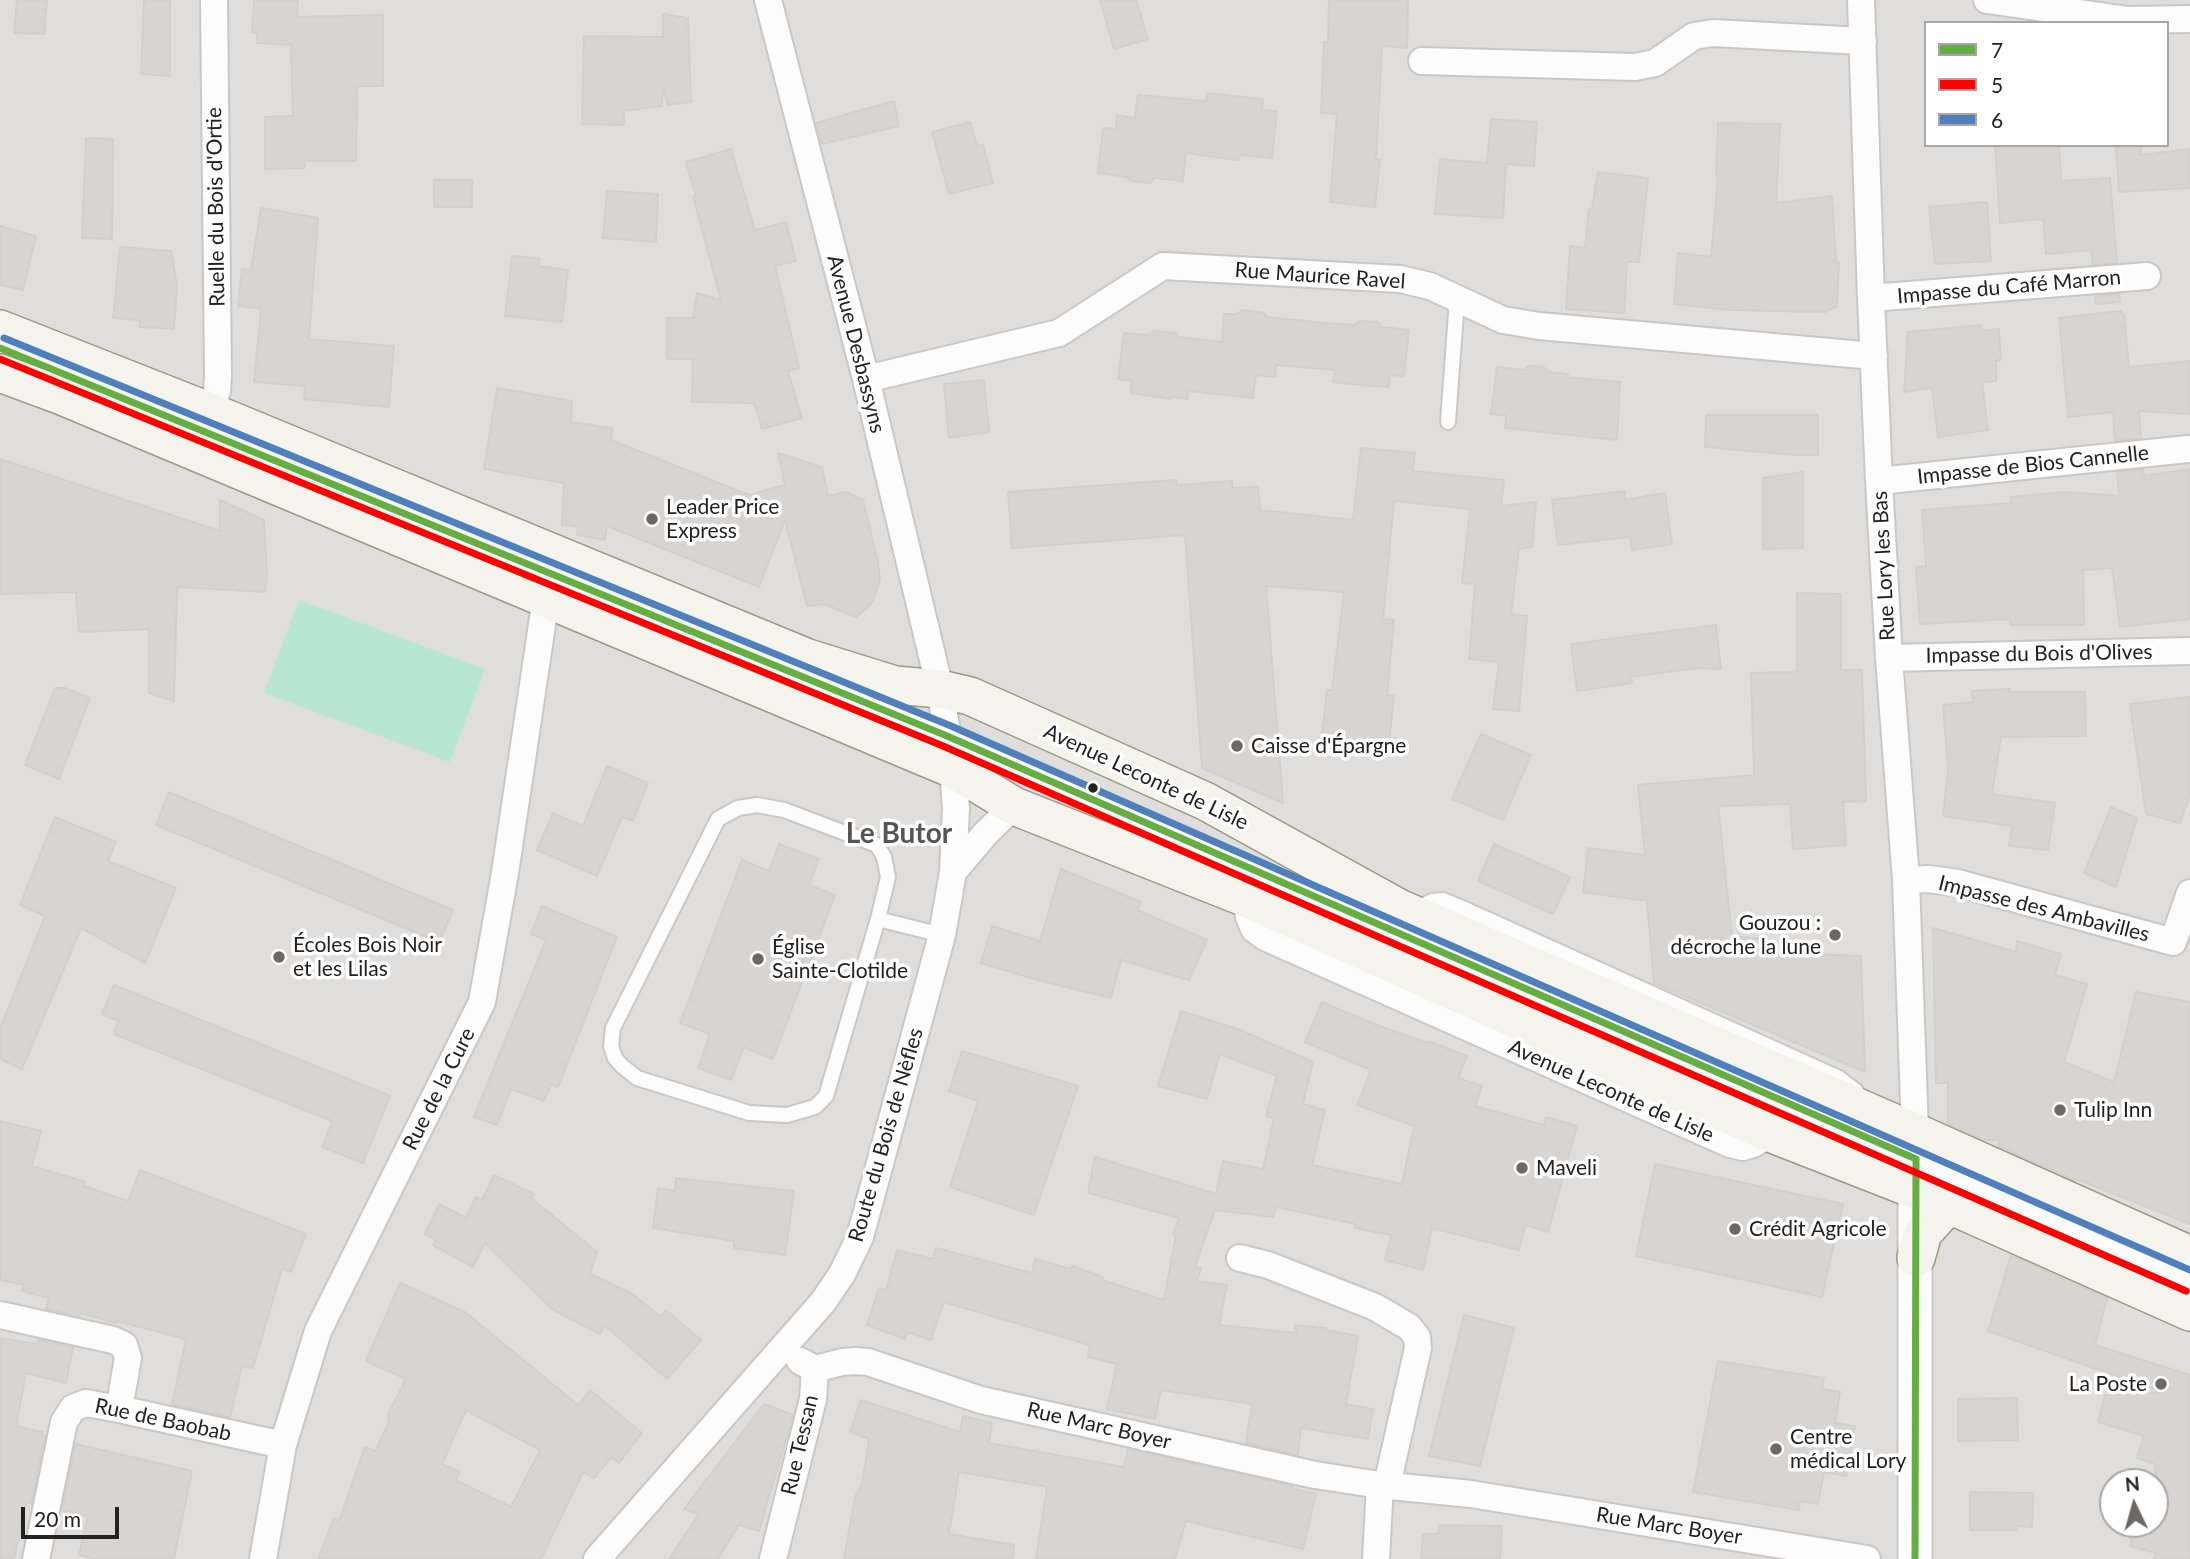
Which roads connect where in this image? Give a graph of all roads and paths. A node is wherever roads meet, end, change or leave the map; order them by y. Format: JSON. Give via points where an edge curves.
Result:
{"nodes":[{"id":1,"x":214,"y":0,"type":"edge"},
{"id":2,"x":768,"y":0,"type":"edge"},
{"id":3,"x":1861,"y":0,"type":"edge"},
{"id":4,"x":1987,"y":0,"type":"edge"},
{"id":5,"x":2190,"y":19,"type":"edge"},
{"id":6,"x":1863,"y":41,"type":"junction"},
{"id":7,"x":1422,"y":61,"type":"dead end"},
{"id":8,"x":2147,"y":276,"type":"dead end"},
{"id":9,"x":1871,"y":298,"type":"junction"},
{"id":10,"x":1457,"y":299,"type":"junction"},
{"id":11,"x":0,"y":329,"type":"edge"},
{"id":12,"x":0,"y":348,"type":"edge"},
{"id":13,"x":1874,"y":356,"type":"junction"},
{"id":14,"x":0,"y":373,"type":"edge"},
{"id":15,"x":866,"y":379,"type":"junction"},
{"id":16,"x":211,"y":412,"type":"junction"},
{"id":17,"x":1448,"y":422,"type":"dead end"},
{"id":18,"x":2188,"y":449,"type":"dead end"},
{"id":19,"x":1879,"y":481,"type":"junction"},
{"id":20,"x":547,"y":598,"type":"junction"},
{"id":21,"x":2190,"y":651,"type":"edge"},
{"id":22,"x":1889,"y":658,"type":"junction"},
{"id":23,"x":940,"y":689,"type":"junction"},
{"id":24,"x":950,"y":752,"type":"junction"},
{"id":25,"x":1014,"y":806,"type":"junction"},
{"id":26,"x":953,"y":873,"type":"junction"},
{"id":27,"x":1906,"y":880,"type":"junction"},
{"id":28,"x":2190,"y":893,"type":"edge"},
{"id":29,"x":878,"y":919,"type":"junction"},
{"id":30,"x":942,"y":935,"type":"junction"},
{"id":31,"x":1916,"y":1160,"type":"junction"},
{"id":32,"x":1953,"y":1207,"type":"junction"},
{"id":33,"x":2190,"y":1255,"type":"edge"},
{"id":34,"x":1240,"y":1258,"type":"dead end"},
{"id":35,"x":1916,"y":1258,"type":"junction"},
{"id":36,"x":2190,"y":1281,"type":"edge"},
{"id":37,"x":2190,"y":1312,"type":"edge"},
{"id":38,"x":0,"y":1315,"type":"edge"},
{"id":39,"x":781,"y":1350,"type":"junction"},
{"id":40,"x":815,"y":1369,"type":"junction"},
{"id":41,"x":119,"y":1409,"type":"junction"},
{"id":42,"x":283,"y":1445,"type":"junction"},
{"id":43,"x":1384,"y":1485,"type":"junction"},
{"id":44,"x":36,"y":1559,"type":"edge"},
{"id":45,"x":263,"y":1559,"type":"edge"},
{"id":46,"x":597,"y":1559,"type":"edge"},
{"id":47,"x":773,"y":1559,"type":"edge"},
{"id":48,"x":1376,"y":1559,"type":"edge"},
{"id":49,"x":1867,"y":1559,"type":"edge"},
{"id":50,"x":1915,"y":1559,"type":"edge"}],
"edges":[{"from":1,"to":16,"type":"street","name":"Ruelle du Bois d'Ortie","via":[[218,375]]},
{"from":2,"to":15,"type":"street","name":"Avenue Desbassyns"},
{"from":3,"to":6,"type":"street","name":"Rue Lory les Bas"},
{"from":4,"to":5,"type":"street","via":[[2128,20]]},
{"from":6,"to":7,"type":"street","via":[[1713,33],[1694,36],[1655,63],[1635,67]]},
{"from":6,"to":9,"type":"street","name":"Rue Lory les Bas"},
{"from":8,"to":9,"type":"street","name":"Impasse du Café Marron"},
{"from":9,"to":13,"type":"street","name":"Rue Lory les Bas"},
{"from":10,"to":13,"type":"street","name":"Rue Maurice Ravel","via":[[1503,320],[1539,326]]},
{"from":10,"to":15,"type":"street","name":"Rue Maurice Ravel","via":[[1400,279],[1163,266],[1059,333]]},
{"from":10,"to":17,"type":"lane"},
{"from":11,"to":16,"type":"main road","name":"Avenue Leconte de Lisle"},
{"from":12,"to":24,"type":"lane"},
{"from":13,"to":19,"type":"street","name":"Rue Lory les Bas"},
{"from":14,"to":20,"type":"main road"},
{"from":15,"to":23,"type":"street","name":"Avenue Desbassyns"},
{"from":16,"to":23,"type":"main road","name":"Avenue Leconte de Lisle","via":[[808,658],[895,685]]},
{"from":18,"to":19,"type":"street","name":"Impasse de Bios Cannelle"},
{"from":19,"to":22,"type":"street","name":"Rue Lory les Bas"},
{"from":20,"to":24,"type":"main road"},
{"from":20,"to":42,"type":"street","name":"Rue de la Cure","via":[[482,1002],[318,1331]]},
{"from":21,"to":22,"type":"street","name":"Impasse du Bois d'Olives"},
{"from":22,"to":27,"type":"street","name":"Rue Lory les Bas"},
{"from":23,"to":24,"type":"street","name":"Route du Bois de Nèfles"},
{"from":23,"to":31,"type":"main road","name":"Avenue Leconte de Lisle","via":[[970,696],[1205,801],[1409,912]]},
{"from":24,"to":25,"type":"main road","name":"Avenue Leconte de Lisle"},
{"from":24,"to":26,"type":"street","name":"Route du Bois de Nèfles","via":[[956,808]]},
{"from":24,"to":31,"type":"lane","name":"Avenue Leconte de Lisle"},
{"from":25,"to":26,"type":"street","name":"Route du Bois de Nèfles"},
{"from":25,"to":31,"type":"main road","name":"Avenue Leconte de Lisle","via":[[1246,898],[1765,1131]]},
{"from":26,"to":30,"type":"street","name":"Route du Bois de Nèfles"},
{"from":27,"to":28,"type":"street","name":"Impasse des Ambavilles","via":[[1958,883],[2173,942]]},
{"from":27,"to":31,"type":"street","name":"Rue Lory les Bas"},
{"from":29,"to":29,"type":"lane","via":[[826,1096],[815,1107],[787,1115],[749,1113],[637,1077],[615,1058],[613,1028],[718,819],[728,813],[757,805],[784,810],[877,845],[888,877]]},
{"from":29,"to":30,"type":"lane"},
{"from":30,"to":39,"type":"street","name":"Route du Bois de Nèfles","via":[[860,1237],[823,1302]]},
{"from":31,"to":32,"type":"main road","name":"Avenue Leconte de Lisle"},
{"from":31,"to":33,"type":"main road","name":"Avenue Leconte de Lisle"},
{"from":31,"to":35,"type":"street"},
{"from":31,"to":36,"type":"lane","name":"Avenue Leconte de Lisle"},
{"from":32,"to":35,"type":"main road","via":[[1923,1233]]},
{"from":32,"to":37,"type":"main road","name":"Avenue Leconte de Lisle"},
{"from":34,"to":43,"type":"street","via":[[1375,1307],[1417,1337]]},
{"from":35,"to":50,"type":"street"},
{"from":38,"to":41,"type":"street","via":[[124,1345],[128,1358]]},
{"from":39,"to":40,"type":"street","name":"Rue Tessan"},
{"from":39,"to":46,"type":"street","name":"Route du Bois de Nèfles"},
{"from":40,"to":43,"type":"street","name":"Rue Marc Boyer","via":[[868,1362],[981,1400],[1315,1475]]},
{"from":40,"to":47,"type":"street","name":"Rue Tessan","via":[[813,1399]]},
{"from":41,"to":42,"type":"street","name":"Rue de Baobab"},
{"from":41,"to":44,"type":"street","name":"Rue de Baobab","via":[[86,1403],[72,1408],[64,1422]]},
{"from":42,"to":45,"type":"street","name":"Rue de la Cure"},
{"from":43,"to":48,"type":"street"},
{"from":43,"to":49,"type":"street","name":"Rue Marc Boyer","via":[[1471,1494]]}]}
